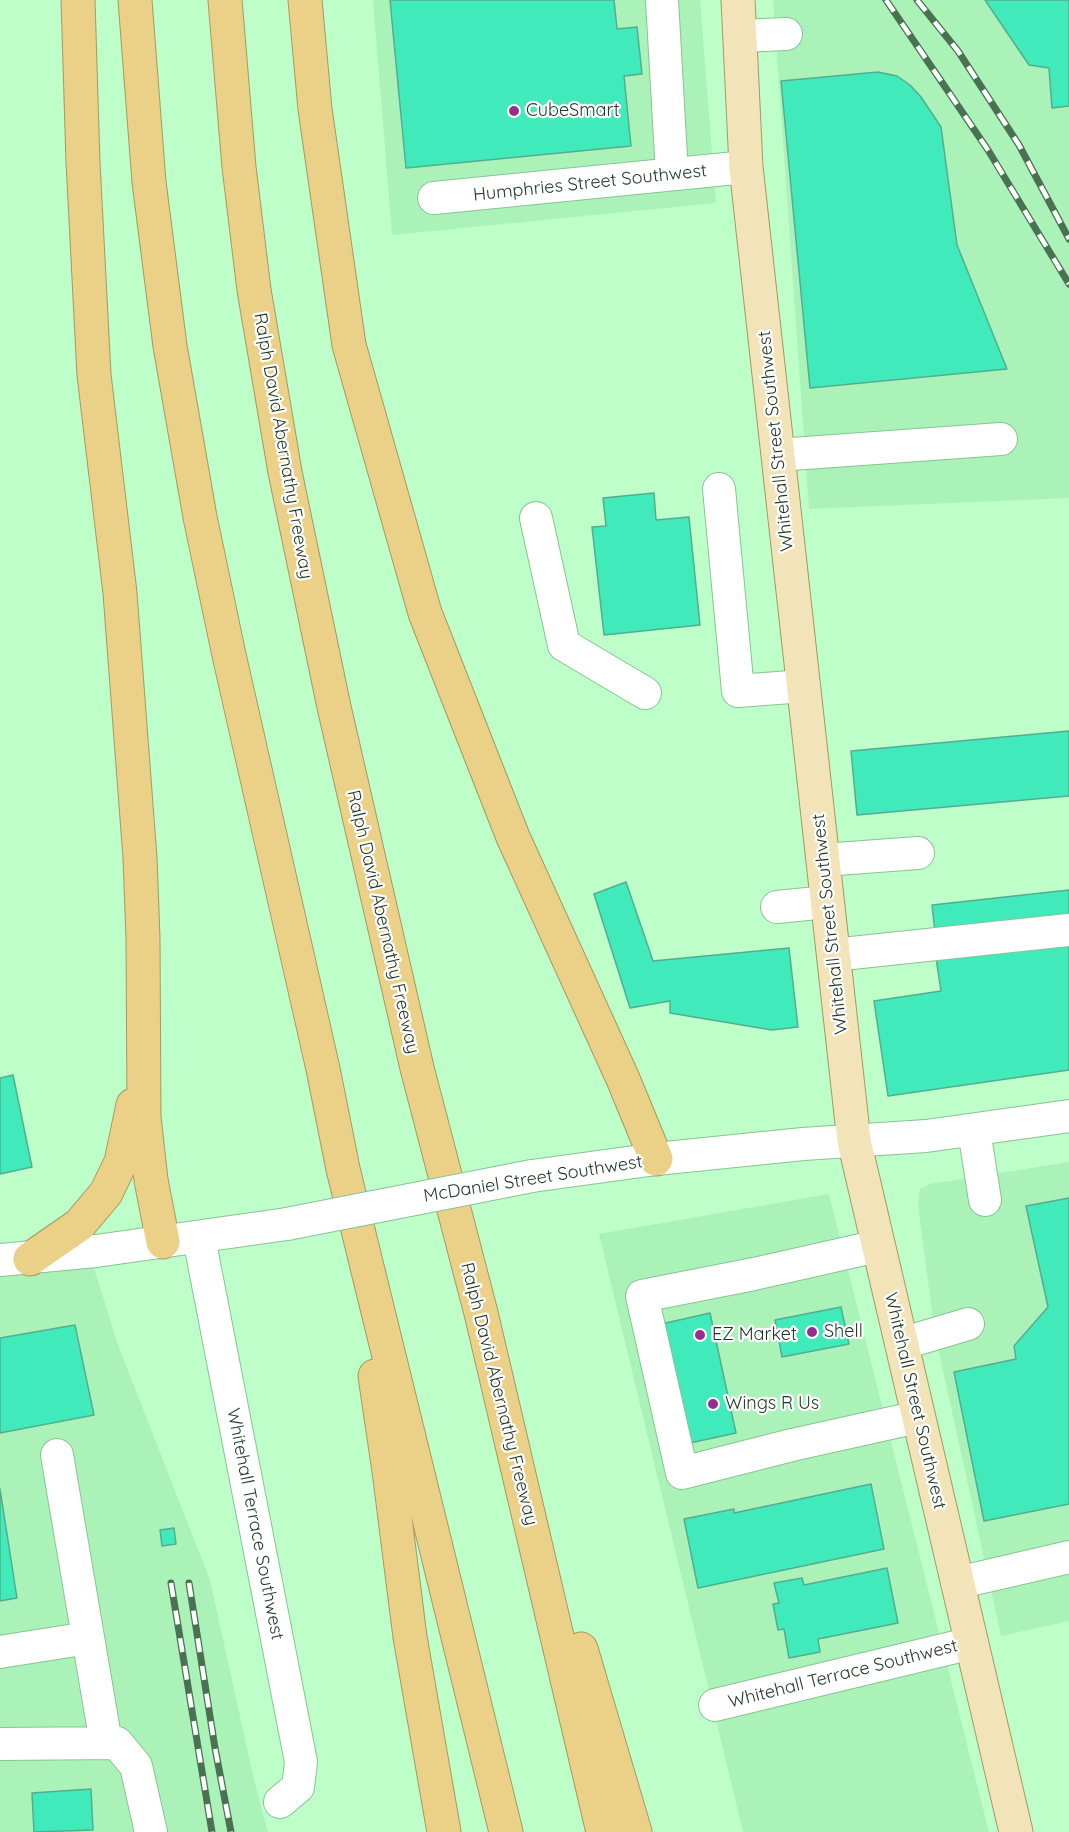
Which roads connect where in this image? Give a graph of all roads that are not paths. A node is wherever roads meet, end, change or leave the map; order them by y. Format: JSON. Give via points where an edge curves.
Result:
{"nodes":[{"id":1,"x":78,"y":0,"type":"edge"},
{"id":2,"x":135,"y":0,"type":"edge"},
{"id":3,"x":225,"y":0,"type":"edge"},
{"id":4,"x":305,"y":0,"type":"edge"},
{"id":5,"x":662,"y":0,"type":"edge"},
{"id":6,"x":738,"y":0,"type":"edge"},
{"id":7,"x":786,"y":34,"type":"dead end"},
{"id":8,"x":740,"y":36,"type":"junction"},
{"id":9,"x":746,"y":167,"type":"junction"},
{"id":10,"x":672,"y":174,"type":"junction"},
{"id":11,"x":434,"y":198,"type":"dead end"},
{"id":12,"x":1001,"y":439,"type":"dead end"},
{"id":13,"x":778,"y":455,"type":"junction"},
{"id":14,"x":719,"y":489,"type":"dead end"},
{"id":15,"x":536,"y":518,"type":"dead end"},
{"id":16,"x":804,"y":686,"type":"junction"},
{"id":17,"x":645,"y":693,"type":"dead end"},
{"id":18,"x":918,"y":853,"type":"dead end"},
{"id":19,"x":823,"y":860,"type":"junction"},
{"id":20,"x":827,"y":902,"type":"junction"},
{"id":21,"x":777,"y":907,"type":"dead end"},
{"id":22,"x":1069,"y":930,"type":"edge"},
{"id":23,"x":833,"y":955,"type":"junction"},
{"id":24,"x":143,"y":1047,"type":"junction"},
{"id":25,"x":1069,"y":1116,"type":"edge"},
{"id":26,"x":974,"y":1130,"type":"junction"},
{"id":27,"x":854,"y":1142,"type":"junction"},
{"id":28,"x":656,"y":1159,"type":"junction"},
{"id":29,"x":343,"y":1170,"type":"junction"},
{"id":30,"x":985,"y":1200,"type":"dead end"},
{"id":31,"x":200,"y":1238,"type":"junction"},
{"id":32,"x":163,"y":1242,"type":"junction"},
{"id":33,"x":878,"y":1246,"type":"junction"},
{"id":34,"x":15,"y":1259,"type":"edge"},
{"id":35,"x":481,"y":1313,"type":"junction"},
{"id":36,"x":968,"y":1324,"type":"dead end"},
{"id":37,"x":901,"y":1344,"type":"junction"},
{"id":38,"x":918,"y":1417,"type":"junction"},
{"id":39,"x":57,"y":1455,"type":"dead end"},
{"id":40,"x":1069,"y":1557,"type":"edge"},
{"id":41,"x":957,"y":1583,"type":"junction"},
{"id":42,"x":88,"y":1638,"type":"junction"},
{"id":43,"x":972,"y":1643,"type":"junction"},
{"id":44,"x":0,"y":1652,"type":"edge"},
{"id":45,"x":715,"y":1705,"type":"dead end"},
{"id":46,"x":111,"y":1743,"type":"junction"},
{"id":47,"x":0,"y":1744,"type":"edge"},
{"id":48,"x":280,"y":1802,"type":"dead end"},
{"id":49,"x":152,"y":1832,"type":"edge"},
{"id":50,"x":444,"y":1832,"type":"edge"},
{"id":51,"x":506,"y":1832,"type":"edge"},
{"id":52,"x":603,"y":1832,"type":"edge"},
{"id":53,"x":635,"y":1832,"type":"edge"},
{"id":54,"x":1016,"y":1832,"type":"edge"}],
"edges":[{"from":1,"to":24,"type":"highway","via":[[94,375],[120,593],[140,858]]},
{"from":2,"to":29,"type":"highway","via":[[149,182],[170,346],[200,517]]},
{"from":3,"to":35,"type":"highway","name":"Ralph David Abernathy Freeway","via":[[253,279],[285,472],[414,1056]]},
{"from":4,"to":28,"type":"highway","via":[[315,109],[349,345],[425,613],[513,837]]},
{"from":5,"to":10,"type":"street"},
{"from":6,"to":8,"type":"main road","name":"Whitehall Street Southwest"},
{"from":7,"to":8,"type":"street"},
{"from":8,"to":9,"type":"main road","name":"Whitehall Street Southwest"},
{"from":9,"to":10,"type":"street","name":"Humphries Street Southwest"},
{"from":9,"to":13,"type":"main road","name":"Whitehall Street Southwest"},
{"from":10,"to":11,"type":"street","name":"Humphries Street Southwest"},
{"from":12,"to":13,"type":"street"},
{"from":13,"to":16,"type":"main road","name":"Whitehall Street Southwest"},
{"from":14,"to":16,"type":"street","via":[[738,691]]},
{"from":15,"to":17,"type":"street","via":[[564,645]]},
{"from":16,"to":19,"type":"main road","name":"Whitehall Street Southwest"},
{"from":18,"to":19,"type":"street"},
{"from":19,"to":20,"type":"main road","name":"Whitehall Street Southwest"},
{"from":20,"to":21,"type":"street"},
{"from":20,"to":23,"type":"main road","name":"Whitehall Street Southwest"},
{"from":22,"to":23,"type":"street"},
{"from":23,"to":27,"type":"main road","name":"Whitehall Street Southwest"},
{"from":24,"to":32,"type":"highway","via":[[144,1117]]},
{"from":24,"to":34,"type":"highway","via":[[127,1137],[106,1193],[79,1225]]},
{"from":25,"to":26,"type":"street","name":"McDaniel Street Southwest"},
{"from":26,"to":27,"type":"street","name":"McDaniel Street Southwest"},
{"from":26,"to":30,"type":"street"},
{"from":27,"to":28,"type":"street","name":"McDaniel Street Southwest"},
{"from":27,"to":33,"type":"main road","name":"Whitehall Street Southwest"},
{"from":28,"to":31,"type":"street","name":"McDaniel Street Southwest","bridge":true,"via":[[532,1176]]},
{"from":29,"to":50,"type":"highway","via":[[410,1638]]},
{"from":29,"to":51,"type":"highway"},
{"from":31,"to":32,"type":"street","name":"McDaniel Street Southwest"},
{"from":31,"to":48,"type":"street","name":"Whitehall Terrace Southwest","via":[[301,1762],[298,1787]]},
{"from":32,"to":34,"type":"street","name":"McDaniel Street Southwest"},
{"from":33,"to":37,"type":"main road","name":"Whitehall Street Southwest"},
{"from":33,"to":38,"type":"street","via":[[642,1296],[682,1473]]},
{"from":35,"to":52,"type":"highway","name":"Ralph David Abernathy Freeway"},
{"from":35,"to":53,"type":"highway"},
{"from":36,"to":37,"type":"street"},
{"from":37,"to":38,"type":"main road","name":"Whitehall Street Southwest"},
{"from":38,"to":41,"type":"main road","name":"Whitehall Street Southwest"},
{"from":39,"to":42,"type":"street"},
{"from":40,"to":41,"type":"street"},
{"from":41,"to":43,"type":"main road","name":"Whitehall Street Southwest"},
{"from":42,"to":44,"type":"street"},
{"from":42,"to":46,"type":"street"},
{"from":43,"to":45,"type":"street","name":"Whitehall Terrace Southwest"},
{"from":43,"to":54,"type":"main road","name":"Whitehall Street Southwest"},
{"from":46,"to":47,"type":"street"},
{"from":46,"to":49,"type":"street","via":[[136,1766]]}]}
